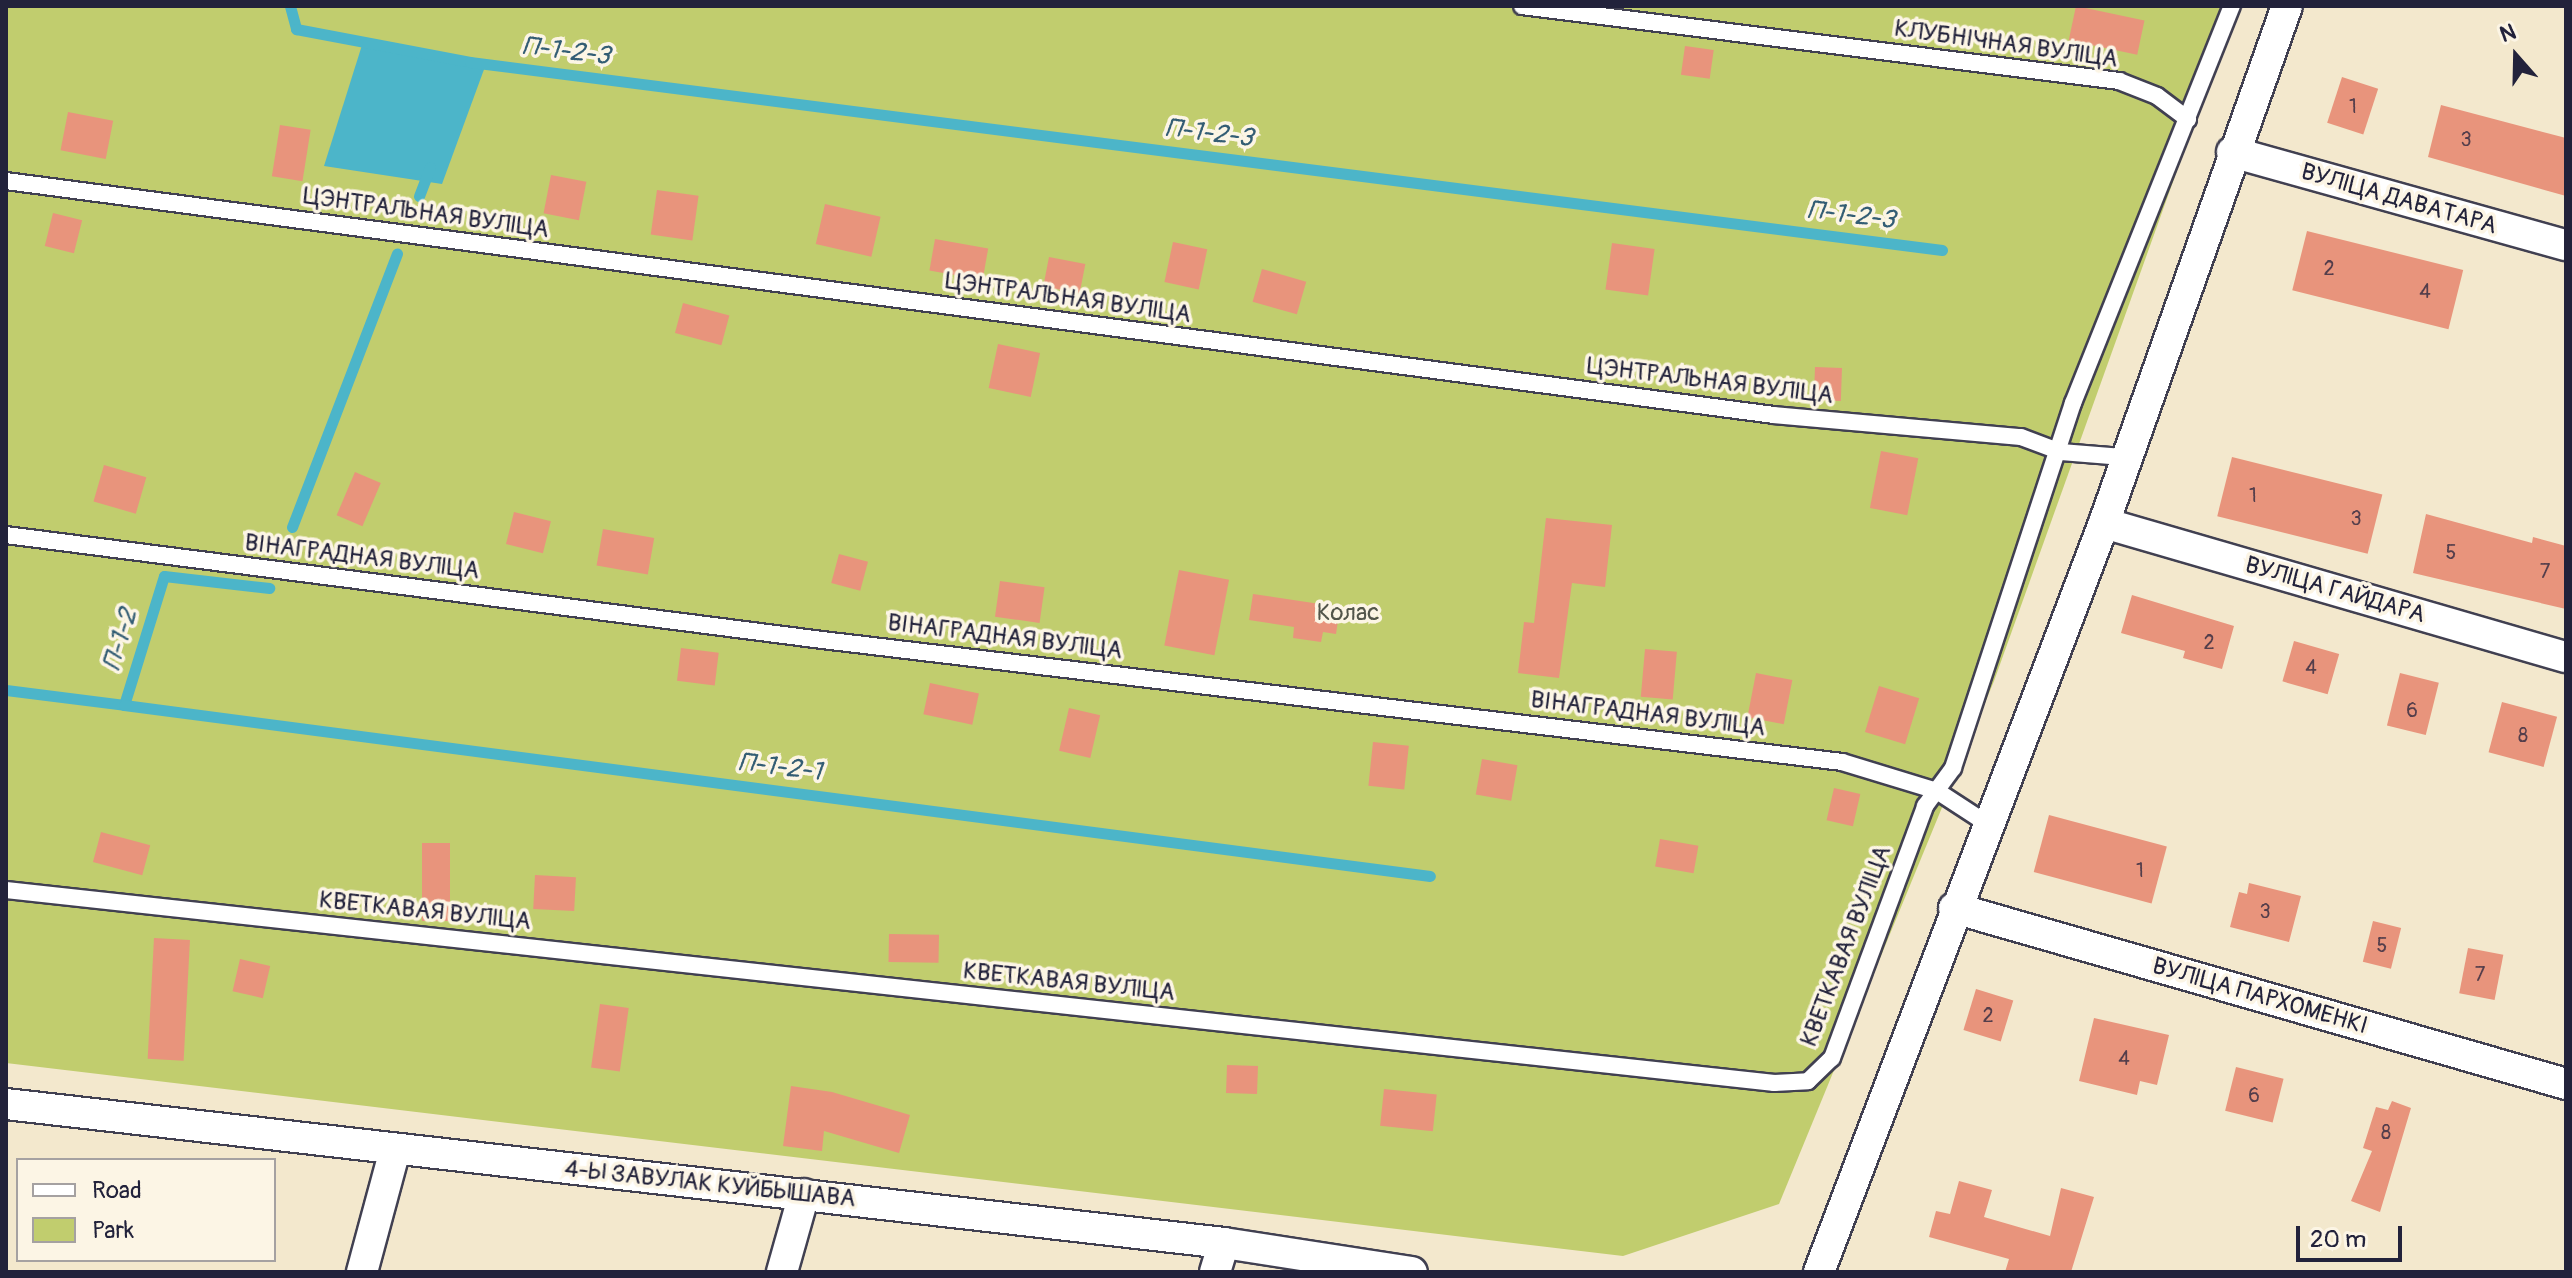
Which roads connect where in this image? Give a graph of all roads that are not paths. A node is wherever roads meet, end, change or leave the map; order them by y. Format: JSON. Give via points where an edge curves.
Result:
{"nodes":[{"id":1,"x":1522,"y":6,"type":"edge"},
{"id":2,"x":2232,"y":6,"type":"edge"},
{"id":3,"x":2287,"y":6,"type":"edge"},
{"id":4,"x":2188,"y":119,"type":"junction"},
{"id":5,"x":2232,"y":152,"type":"junction"},
{"id":6,"x":6,"y":181,"type":"edge"},
{"id":7,"x":2566,"y":245,"type":"edge"},
{"id":8,"x":2061,"y":452,"type":"junction"},
{"id":9,"x":2123,"y":457,"type":"junction"},
{"id":10,"x":2104,"y":523,"type":"junction"},
{"id":11,"x":6,"y":535,"type":"edge"},
{"id":12,"x":2566,"y":657,"type":"edge"},
{"id":13,"x":1937,"y":791,"type":"junction"},
{"id":14,"x":1986,"y":823,"type":"junction"},
{"id":15,"x":6,"y":890,"type":"edge"},
{"id":16,"x":1954,"y":908,"type":"junction"},
{"id":17,"x":2566,"y":1084,"type":"edge"},
{"id":18,"x":6,"y":1105,"type":"edge"},
{"id":19,"x":395,"y":1150,"type":"junction"},
{"id":20,"x":804,"y":1194,"type":"junction"},
{"id":21,"x":1224,"y":1243,"type":"junction"},
{"id":22,"x":362,"y":1272,"type":"edge"},
{"id":23,"x":782,"y":1272,"type":"edge"},
{"id":24,"x":1215,"y":1272,"type":"edge"},
{"id":25,"x":1412,"y":1272,"type":"edge"},
{"id":26,"x":1819,"y":1272,"type":"edge"}],
"edges":[{"from":1,"to":4,"type":"lane","name":"КЛУБНІЧНАЯ ВУЛІЦА","via":[[2119,81],[2157,96]]},
{"from":2,"to":4,"type":"lane","name":"КВЕТКАВАЯ ВУЛІЦА"},
{"from":3,"to":5,"type":"street"},
{"from":4,"to":8,"type":"lane","name":"КВЕТКАВАЯ ВУЛІЦА","via":[[2073,403]]},
{"from":5,"to":7,"type":"street","name":"ВУЛІЦА ДАВАТАРА"},
{"from":5,"to":9,"type":"street"},
{"from":6,"to":8,"type":"lane","name":"ЦЭНТРАЛЬНАЯ ВУЛІЦА","via":[[1773,415],[2021,437]]},
{"from":8,"to":9,"type":"lane","name":"ЦЭНТРАЛЬНАЯ ВУЛІЦА"},
{"from":8,"to":13,"type":"lane","name":"КВЕТКАВАЯ ВУЛІЦА","via":[[1953,768]]},
{"from":9,"to":10,"type":"street"},
{"from":10,"to":12,"type":"street","name":"ВУЛІЦА ГАЙДАРА"},
{"from":10,"to":14,"type":"street"},
{"from":11,"to":13,"type":"lane","name":"ВІНАГРАДНАЯ ВУЛІЦА","via":[[830,641],[1842,762]]},
{"from":13,"to":14,"type":"lane","name":"ВІНАГРАДНАЯ ВУЛІЦА"},
{"from":13,"to":15,"type":"lane","name":"КВЕТКАВАЯ ВУЛІЦА","via":[[1925,806],[1832,1058],[1808,1081],[1774,1083]]},
{"from":14,"to":16,"type":"street"},
{"from":16,"to":17,"type":"street","name":"ВУЛІЦА ПАРХОМЕНКІ"},
{"from":16,"to":26,"type":"street"},
{"from":18,"to":19,"type":"street","name":"4-Ы ЗАВУЛАК КУЙБЫШАВА"},
{"from":19,"to":20,"type":"street","name":"4-Ы ЗАВУЛАК КУЙБЫШАВА"},
{"from":19,"to":22,"type":"street"},
{"from":20,"to":21,"type":"street","name":"4-Ы ЗАВУЛАК КУЙБЫШАВА"},
{"from":20,"to":23,"type":"street"},
{"from":21,"to":24,"type":"street"},
{"from":21,"to":25,"type":"street","name":"4-Ы ЗАВУЛАК КУЙБЫШАВА"}]}
